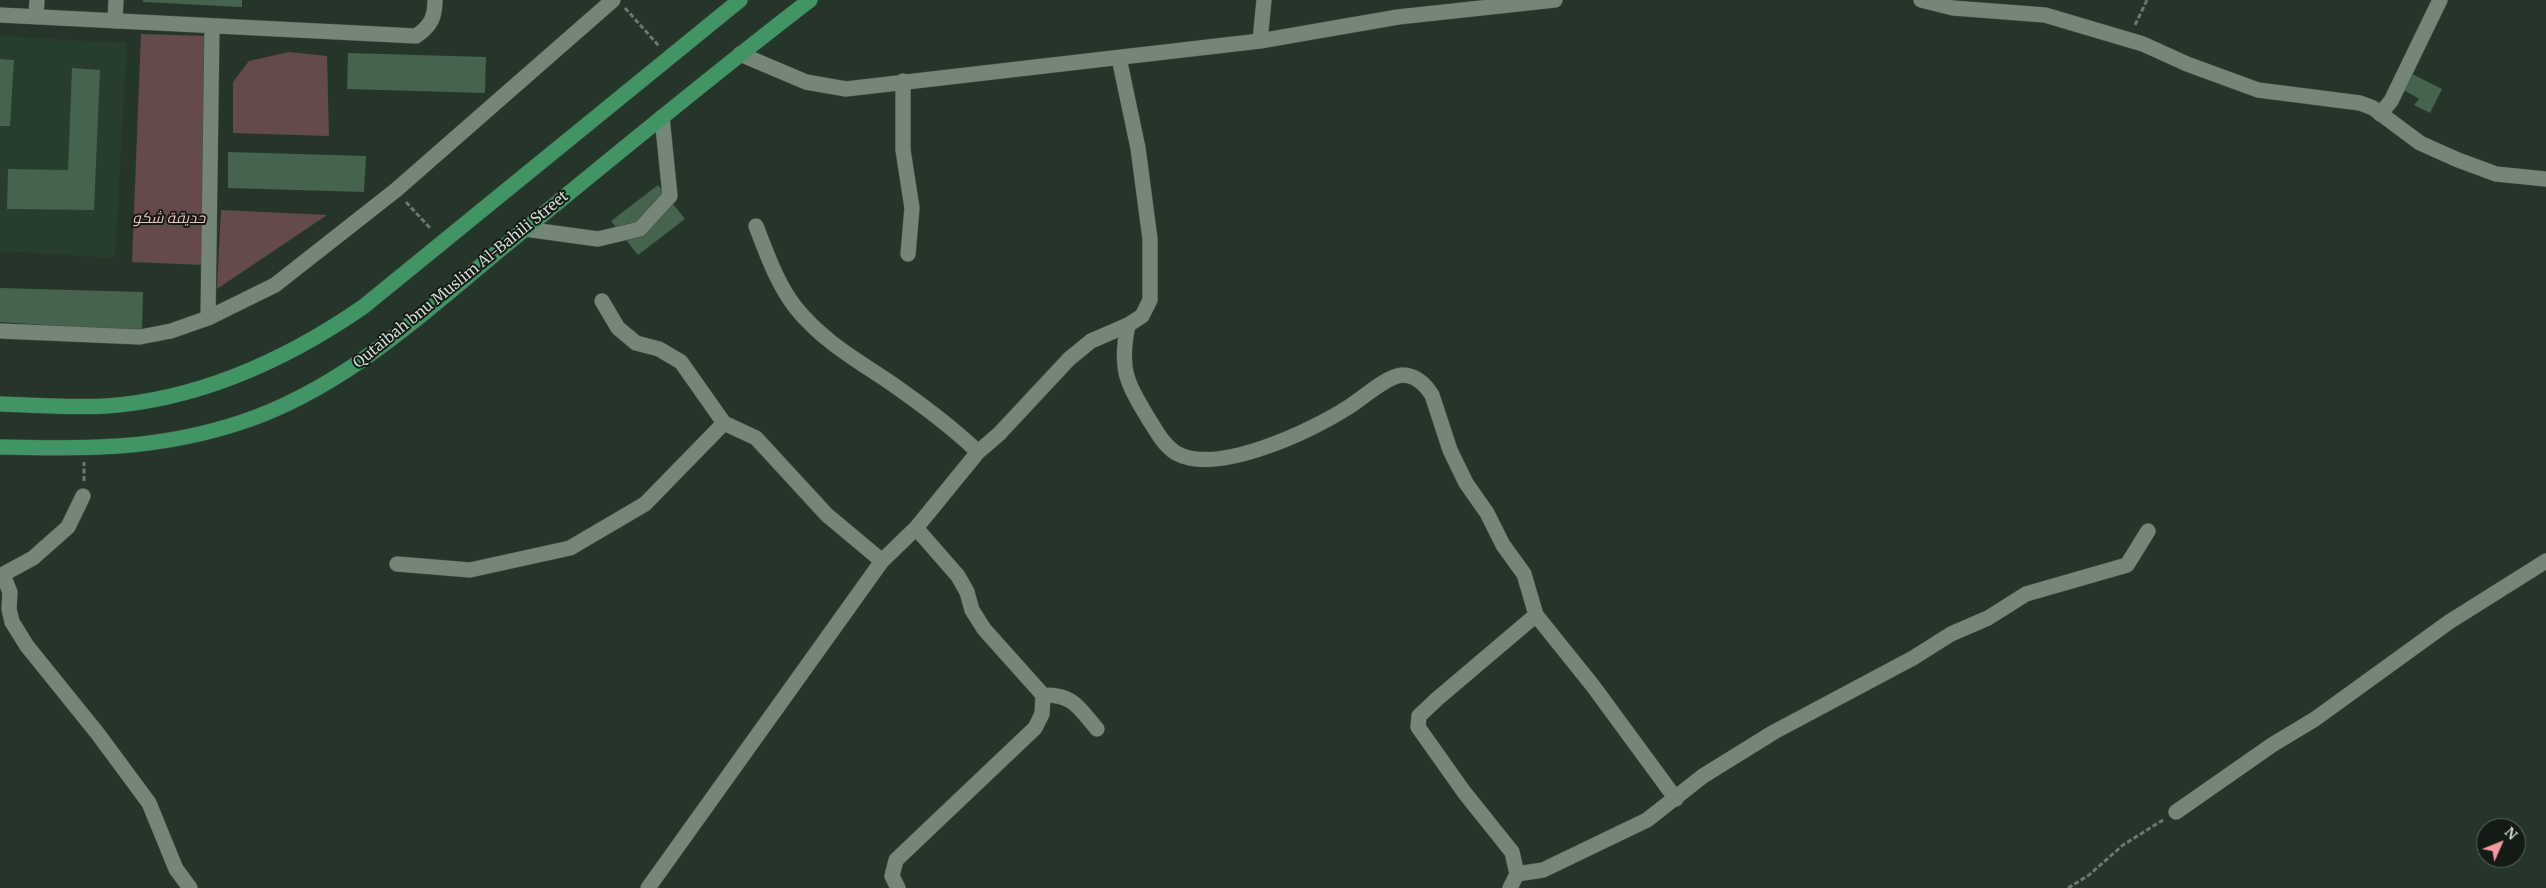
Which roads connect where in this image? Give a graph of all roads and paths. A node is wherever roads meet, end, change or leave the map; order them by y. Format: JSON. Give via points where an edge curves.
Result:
{"nodes":[{"id":1,"x":37,"y":0,"type":"edge"},
{"id":2,"x":116,"y":0,"type":"edge"},
{"id":3,"x":435,"y":0,"type":"edge"},
{"id":4,"x":740,"y":0,"type":"edge"},
{"id":5,"x":810,"y":0,"type":"edge"},
{"id":6,"x":1264,"y":0,"type":"edge"},
{"id":7,"x":1555,"y":0,"type":"edge"},
{"id":8,"x":1921,"y":0,"type":"edge"},
{"id":9,"x":2146,"y":0,"type":"edge"},
{"id":10,"x":2440,"y":0,"type":"edge"},
{"id":11,"x":619,"y":4,"type":"edge"},
{"id":12,"x":0,"y":15,"type":"edge"},
{"id":13,"x":36,"y":17,"type":"junction"},
{"id":14,"x":115,"y":21,"type":"junction"},
{"id":15,"x":212,"y":26,"type":"junction"},
{"id":16,"x":2129,"y":39,"type":"junction"},
{"id":17,"x":1260,"y":41,"type":"junction"},
{"id":18,"x":740,"y":54,"type":"junction"},
{"id":19,"x":668,"y":57,"type":"junction"},
{"id":20,"x":1120,"y":58,"type":"junction"},
{"id":21,"x":904,"y":81,"type":"junction"},
{"id":22,"x":2380,"y":114,"type":"junction"},
{"id":23,"x":662,"y":117,"type":"junction"},
{"id":24,"x":2546,"y":178,"type":"edge"},
{"id":25,"x":396,"y":190,"type":"junction"},
{"id":26,"x":756,"y":226,"type":"dead end"},
{"id":27,"x":430,"y":228,"type":"dead end"},
{"id":28,"x":525,"y":229,"type":"junction"},
{"id":29,"x":908,"y":254,"type":"dead end"},
{"id":30,"x":602,"y":301,"type":"dead end"},
{"id":31,"x":208,"y":318,"type":"junction"},
{"id":32,"x":1128,"y":326,"type":"junction"},
{"id":33,"x":0,"y":331,"type":"edge"},
{"id":34,"x":0,"y":404,"type":"edge"},
{"id":35,"x":724,"y":423,"type":"junction"},
{"id":36,"x":0,"y":447,"type":"edge"},
{"id":37,"x":85,"y":449,"type":"junction"},
{"id":38,"x":978,"y":452,"type":"junction"},
{"id":39,"x":83,"y":496,"type":"joint"},
{"id":40,"x":916,"y":528,"type":"junction"},
{"id":41,"x":2148,"y":531,"type":"dead end"},
{"id":42,"x":882,"y":561,"type":"junction"},
{"id":43,"x":2546,"y":561,"type":"edge"},
{"id":44,"x":396,"y":564,"type":"dead end"},
{"id":45,"x":2,"y":576,"type":"edge"},
{"id":46,"x":1536,"y":615,"type":"junction"},
{"id":47,"x":1043,"y":695,"type":"junction"},
{"id":48,"x":1097,"y":729,"type":"dead end"},
{"id":49,"x":1676,"y":799,"type":"junction"},
{"id":50,"x":2176,"y":812,"type":"joint"},
{"id":51,"x":1517,"y":874,"type":"junction"},
{"id":52,"x":190,"y":888,"type":"edge"},
{"id":53,"x":648,"y":888,"type":"edge"},
{"id":54,"x":898,"y":888,"type":"edge"},
{"id":55,"x":1510,"y":888,"type":"edge"},
{"id":56,"x":2068,"y":888,"type":"edge"}],
"edges":[{"from":1,"to":13,"type":"street"},
{"from":2,"to":14,"type":"street"},
{"from":3,"to":15,"type":"street","via":[[435,16],[416,36]]},
{"from":4,"to":19,"type":"main road"},
{"from":5,"to":18,"type":"main road","name":"Qutaibah bnu Muslim Al-Bahili Street"},
{"from":6,"to":17,"type":"street"},
{"from":7,"to":17,"type":"street","via":[[1398,17]]},
{"from":8,"to":16,"type":"street","via":[[1954,8],[2045,15]]},
{"from":9,"to":16,"type":"path"},
{"from":10,"to":22,"type":"street","via":[[2391,101]]},
{"from":11,"to":19,"type":"path"},
{"from":11,"to":25,"type":"street"},
{"from":12,"to":13,"type":"street"},
{"from":13,"to":14,"type":"street"},
{"from":14,"to":15,"type":"street"},
{"from":15,"to":31,"type":"street"},
{"from":16,"to":22,"type":"street","via":[[2258,90],[2360,103]]},
{"from":17,"to":20,"type":"street"},
{"from":18,"to":21,"type":"street","via":[[806,82],[846,89]]},
{"from":18,"to":23,"type":"main road","name":"Qutaibah bnu Muslim Al-Bahili Street"},
{"from":19,"to":34,"type":"main road","via":[[363,307],[285,356],[225,380],[154,399],[109,406]]},
{"from":20,"to":21,"type":"street"},
{"from":20,"to":32,"type":"street","via":[[1138,148],[1152,272],[1150,300],[1142,316]]},
{"from":21,"to":29,"type":"street","via":[[903,150],[912,208]]},
{"from":22,"to":24,"type":"street","via":[[2420,143],[2458,160],[2496,174]]},
{"from":23,"to":28,"type":"main road","name":"Qutaibah bnu Muslim Al-Bahili Street"},
{"from":23,"to":28,"type":"street","via":[[670,196],[640,228],[598,239]]},
{"from":25,"to":27,"type":"path"},
{"from":25,"to":31,"type":"street","via":[[275,285]]},
{"from":26,"to":38,"type":"street","via":[[781,285],[815,328],[850,358],[885,379],[957,432]]},
{"from":28,"to":37,"type":"main road","name":"Qutaibah bnu Muslim Al-Bahili Street","via":[[385,344],[318,389],[244,422],[205,434],[133,446]]},
{"from":30,"to":35,"type":"street","via":[[618,328],[636,343],[659,349],[681,362]]},
{"from":31,"to":33,"type":"street","via":[[140,337]]},
{"from":32,"to":38,"type":"street","via":[[1091,341],[1076,353],[1000,434]]},
{"from":32,"to":46,"type":"street","via":[[1123,364],[1129,387],[1165,443],[1177,453],[1196,458],[1223,459],[1274,444],[1346,409],[1393,377],[1417,378],[1432,395],[1450,450],[1466,483],[1524,574]]},
{"from":35,"to":42,"type":"street","via":[[756,438],[827,516]]},
{"from":35,"to":44,"type":"street","via":[[646,504],[570,548],[470,570]]},
{"from":36,"to":37,"type":"main road","name":"Qutaibah bnu Muslim Al-Bahili Street"},
{"from":37,"to":39,"type":"path"},
{"from":38,"to":40,"type":"street"},
{"from":39,"to":45,"type":"street","via":[[68,527],[33,558]]},
{"from":40,"to":42,"type":"street"},
{"from":40,"to":47,"type":"street","via":[[958,576],[984,629]]},
{"from":41,"to":49,"type":"street","via":[[2127,565],[2026,594],[1988,618],[1951,634],[1913,658],[1774,732],[1703,776]]},
{"from":42,"to":53,"type":"street"},
{"from":43,"to":50,"type":"street","via":[[2449,622],[2315,719]]},
{"from":45,"to":52,"type":"street","via":[[10,592],[12,622],[27,646],[149,803],[176,869]]},
{"from":46,"to":49,"type":"street","via":[[1594,686]]},
{"from":46,"to":51,"type":"street","via":[[1436,699],[1419,716],[1418,727],[1512,852]]},
{"from":47,"to":48,"type":"street","via":[[1059,695],[1068,699]]},
{"from":47,"to":54,"type":"street","via":[[1042,714],[1035,728],[896,860],[892,876]]},
{"from":49,"to":51,"type":"street","via":[[1647,820],[1573,856],[1543,870]]},
{"from":50,"to":56,"type":"path","via":[[2122,845],[2089,875]]},
{"from":51,"to":55,"type":"street"}]}
